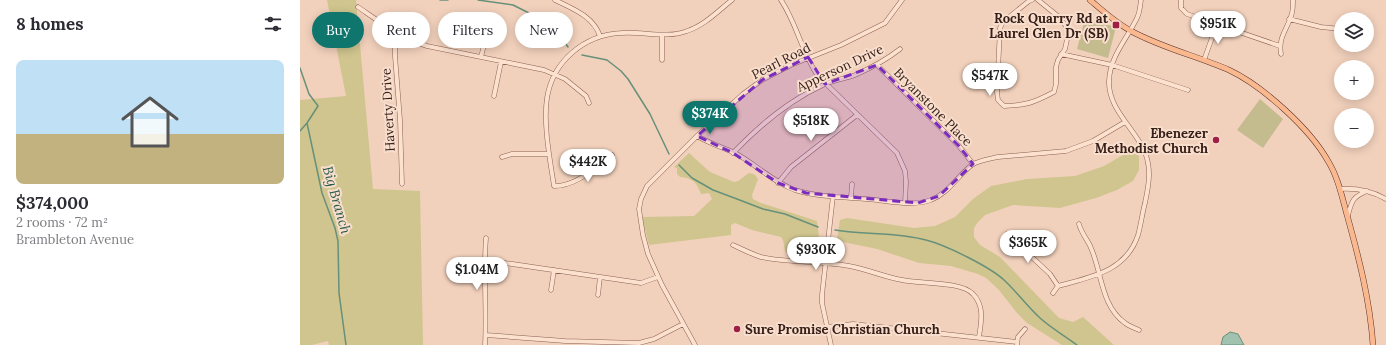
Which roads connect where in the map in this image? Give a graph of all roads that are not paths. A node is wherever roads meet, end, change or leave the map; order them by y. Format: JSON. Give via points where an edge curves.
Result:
{"nodes":[{"id":1,"x":555,"y":0,"type":"edge"},
{"id":2,"x":732,"y":0,"type":"edge"},
{"id":3,"x":781,"y":0,"type":"edge"},
{"id":4,"x":902,"y":0,"type":"edge"},
{"id":5,"x":1032,"y":0,"type":"edge"},
{"id":6,"x":1038,"y":0,"type":"edge"},
{"id":7,"x":1090,"y":0,"type":"edge"},
{"id":8,"x":1142,"y":0,"type":"edge"},
{"id":9,"x":1181,"y":0,"type":"edge"},
{"id":10,"x":1293,"y":0,"type":"edge"},
{"id":11,"x":358,"y":7,"type":"dead end"},
{"id":12,"x":372,"y":16,"type":"edge"},
{"id":13,"x":1289,"y":19,"type":"junction"},
{"id":14,"x":1217,"y":24,"type":"junction"},
{"id":15,"x":1334,"y":28,"type":"edge"},
{"id":16,"x":1130,"y":30,"type":"junction"},
{"id":17,"x":662,"y":35,"type":"junction"},
{"id":18,"x":600,"y":36,"type":"junction"},
{"id":19,"x":1280,"y":46,"type":"junction"},
{"id":20,"x":430,"y":47,"type":"edge"},
{"id":21,"x":396,"y":48,"type":"edge"},
{"id":22,"x":483,"y":48,"type":"edge"},
{"id":23,"x":900,"y":49,"type":"dead end"},
{"id":24,"x":1061,"y":54,"type":"junction"},
{"id":25,"x":1281,"y":54,"type":"dead end"},
{"id":26,"x":808,"y":57,"type":"junction"},
{"id":27,"x":481,"y":58,"type":"junction"},
{"id":28,"x":662,"y":60,"type":"dead end"},
{"id":29,"x":1204,"y":60,"type":"junction"},
{"id":30,"x":501,"y":62,"type":"junction"},
{"id":31,"x":877,"y":65,"type":"junction"},
{"id":32,"x":1112,"y":65,"type":"junction"},
{"id":33,"x":555,"y":74,"type":"junction"},
{"id":34,"x":825,"y":84,"type":"junction"},
{"id":35,"x":1188,"y":90,"type":"dead end"},
{"id":36,"x":494,"y":96,"type":"dead end"},
{"id":37,"x":589,"y":103,"type":"dead end"},
{"id":38,"x":857,"y":115,"type":"junction"},
{"id":39,"x":1125,"y":122,"type":"junction"},
{"id":40,"x":697,"y":136,"type":"junction"},
{"id":41,"x":733,"y":153,"type":"junction"},
{"id":42,"x":549,"y":154,"type":"junction"},
{"id":43,"x":612,"y":155,"type":"dead end"},
{"id":44,"x":502,"y":157,"type":"dead end"},
{"id":45,"x":973,"y":164,"type":"junction"},
{"id":46,"x":778,"y":183,"type":"junction"},
{"id":47,"x":402,"y":184,"type":"dead end"},
{"id":48,"x":852,"y":184,"type":"dead end"},
{"id":49,"x":1340,"y":189,"type":"junction"},
{"id":50,"x":1368,"y":191,"type":"junction"},
{"id":51,"x":832,"y":196,"type":"junction"},
{"id":52,"x":851,"y":197,"type":"junction"},
{"id":53,"x":1386,"y":198,"type":"edge"},
{"id":54,"x":905,"y":203,"type":"junction"},
{"id":55,"x":1347,"y":215,"type":"junction"},
{"id":56,"x":1079,"y":224,"type":"dead end"},
{"id":57,"x":1007,"y":234,"type":"dead end"},
{"id":58,"x":486,"y":238,"type":"dead end"},
{"id":59,"x":733,"y":245,"type":"dead end"},
{"id":60,"x":485,"y":260,"type":"junction"},
{"id":61,"x":824,"y":263,"type":"junction"},
{"id":62,"x":554,"y":270,"type":"junction"},
{"id":63,"x":1099,"y":275,"type":"junction"},
{"id":64,"x":658,"y":277,"type":"junction"},
{"id":65,"x":600,"y":278,"type":"junction"},
{"id":66,"x":1058,"y":286,"type":"junction"},
{"id":67,"x":551,"y":290,"type":"dead end"},
{"id":68,"x":1054,"y":293,"type":"dead end"},
{"id":69,"x":598,"y":295,"type":"dead end"},
{"id":70,"x":683,"y":324,"type":"junction"},
{"id":71,"x":827,"y":327,"type":"junction"},
{"id":72,"x":1025,"y":329,"type":"dead end"},
{"id":73,"x":1139,"y":330,"type":"dead end"},
{"id":74,"x":486,"y":335,"type":"junction"},
{"id":75,"x":979,"y":337,"type":"junction"},
{"id":76,"x":653,"y":340,"type":"junction"},
{"id":77,"x":1017,"y":343,"type":"edge"},
{"id":78,"x":485,"y":345,"type":"edge"},
{"id":79,"x":655,"y":345,"type":"edge"},
{"id":80,"x":695,"y":345,"type":"edge"},
{"id":81,"x":831,"y":345,"type":"edge"},
{"id":82,"x":1373,"y":345,"type":"edge"}],
"edges":[{"from":1,"to":18,"type":"street","via":[[583,14]]},
{"from":2,"to":17,"type":"street","via":[[696,27],[675,34]]},
{"from":3,"to":26,"type":"street","via":[[791,16]]},
{"from":4,"to":26,"type":"street","name":"Pearl Road","via":[[885,23],[841,45]]},
{"from":5,"to":24,"type":"street","via":[[1000,28],[998,100],[1004,106],[1024,105],[1054,92],[1056,67]]},
{"from":6,"to":24,"type":"street","via":[[1059,17],[1069,30],[1065,49]]},
{"from":7,"to":16,"type":"main road"},
{"from":8,"to":16,"type":"street","via":[[1139,13]]},
{"from":9,"to":14,"type":"street","via":[[1184,12]]},
{"from":10,"to":13,"type":"street"},
{"from":11,"to":12,"type":"street"},
{"from":13,"to":15,"type":"street"},
{"from":13,"to":19,"type":"street"},
{"from":14,"to":19,"type":"street"},
{"from":14,"to":29,"type":"street"},
{"from":16,"to":29,"type":"main road","via":[[1163,46]]},
{"from":16,"to":32,"type":"street"},
{"from":17,"to":18,"type":"street","via":[[625,32]]},
{"from":17,"to":28,"type":"street"},
{"from":18,"to":33,"type":"street","via":[[579,46]]},
{"from":19,"to":25,"type":"street"},
{"from":20,"to":27,"type":"street"},
{"from":21,"to":47,"type":"street","name":"Haverty Drive"},
{"from":22,"to":27,"type":"street"},
{"from":23,"to":31,"type":"street","name":"Apperson Drive"},
{"from":24,"to":32,"type":"street"},
{"from":26,"to":34,"type":"street","via":[[813,69]]},
{"from":26,"to":40,"type":"street","name":"Pearl Road","via":[[762,80]]},
{"from":27,"to":30,"type":"street"},
{"from":29,"to":49,"type":"main road","via":[[1243,77],[1280,106],[1320,147]]},
{"from":30,"to":33,"type":"street"},
{"from":30,"to":36,"type":"street"},
{"from":31,"to":34,"type":"street","name":"Apperson Drive"},
{"from":31,"to":45,"type":"street","name":"Bryanstone Place","via":[[959,146]]},
{"from":32,"to":35,"type":"street"},
{"from":32,"to":39,"type":"street","via":[[1110,93]]},
{"from":33,"to":37,"type":"street","via":[[586,96]]},
{"from":33,"to":42,"type":"street","via":[[547,100]]},
{"from":34,"to":38,"type":"street"},
{"from":34,"to":41,"type":"street","name":"Apperson Drive","via":[[779,110]]},
{"from":38,"to":46,"type":"street","via":[[791,167]]},
{"from":38,"to":54,"type":"street","via":[[897,153],[905,171]]},
{"from":39,"to":45,"type":"street","via":[[1093,141],[1066,151],[998,157]]},
{"from":39,"to":63,"type":"street","via":[[1147,157],[1149,184],[1134,244],[1122,260]]},
{"from":40,"to":41,"type":"street"},
{"from":40,"to":64,"type":"street","name":"Pearl Road","via":[[647,186],[641,200],[639,209],[642,234]]},
{"from":41,"to":46,"type":"street"},
{"from":42,"to":43,"type":"street","via":[[554,186],[568,185]]},
{"from":42,"to":44,"type":"street","via":[[512,154]]},
{"from":45,"to":54,"type":"street","via":[[939,196],[918,203]]},
{"from":46,"to":51,"type":"street","via":[[806,192]]},
{"from":48,"to":52,"type":"street"},
{"from":49,"to":50,"type":"street"},
{"from":49,"to":55,"type":"main road"},
{"from":50,"to":53,"type":"street"},
{"from":50,"to":55,"type":"street","via":[[1354,198]]},
{"from":51,"to":52,"type":"street"},
{"from":51,"to":61,"type":"street"},
{"from":52,"to":54,"type":"street"},
{"from":55,"to":82,"type":"main road","via":[[1361,266]]},
{"from":56,"to":63,"type":"street","via":[[1092,249]]},
{"from":57,"to":66,"type":"street","via":[[1050,274]]},
{"from":58,"to":60,"type":"street"},
{"from":59,"to":61,"type":"street","via":[[767,258]]},
{"from":60,"to":62,"type":"street"},
{"from":60,"to":74,"type":"street"},
{"from":61,"to":71,"type":"street","via":[[822,295]]},
{"from":61,"to":75,"type":"street","via":[[850,266],[902,280],[966,289],[978,300],[982,314]]},
{"from":62,"to":65,"type":"street"},
{"from":62,"to":67,"type":"street"},
{"from":63,"to":66,"type":"street"},
{"from":63,"to":73,"type":"street","via":[[1106,299],[1113,311],[1125,323]]},
{"from":64,"to":65,"type":"street","via":[[641,283]]},
{"from":64,"to":70,"type":"street","name":"Pearl Road"},
{"from":65,"to":69,"type":"street"},
{"from":66,"to":68,"type":"street"},
{"from":70,"to":76,"type":"street"},
{"from":70,"to":80,"type":"street","name":"Pearl Road"},
{"from":71,"to":75,"type":"street","via":[[853,324]]},
{"from":71,"to":81,"type":"street"},
{"from":72,"to":77,"type":"street","via":[[1018,337]]},
{"from":74,"to":76,"type":"street","via":[[633,343]]},
{"from":74,"to":78,"type":"street"},
{"from":75,"to":77,"type":"street"},
{"from":76,"to":79,"type":"street"}]}
